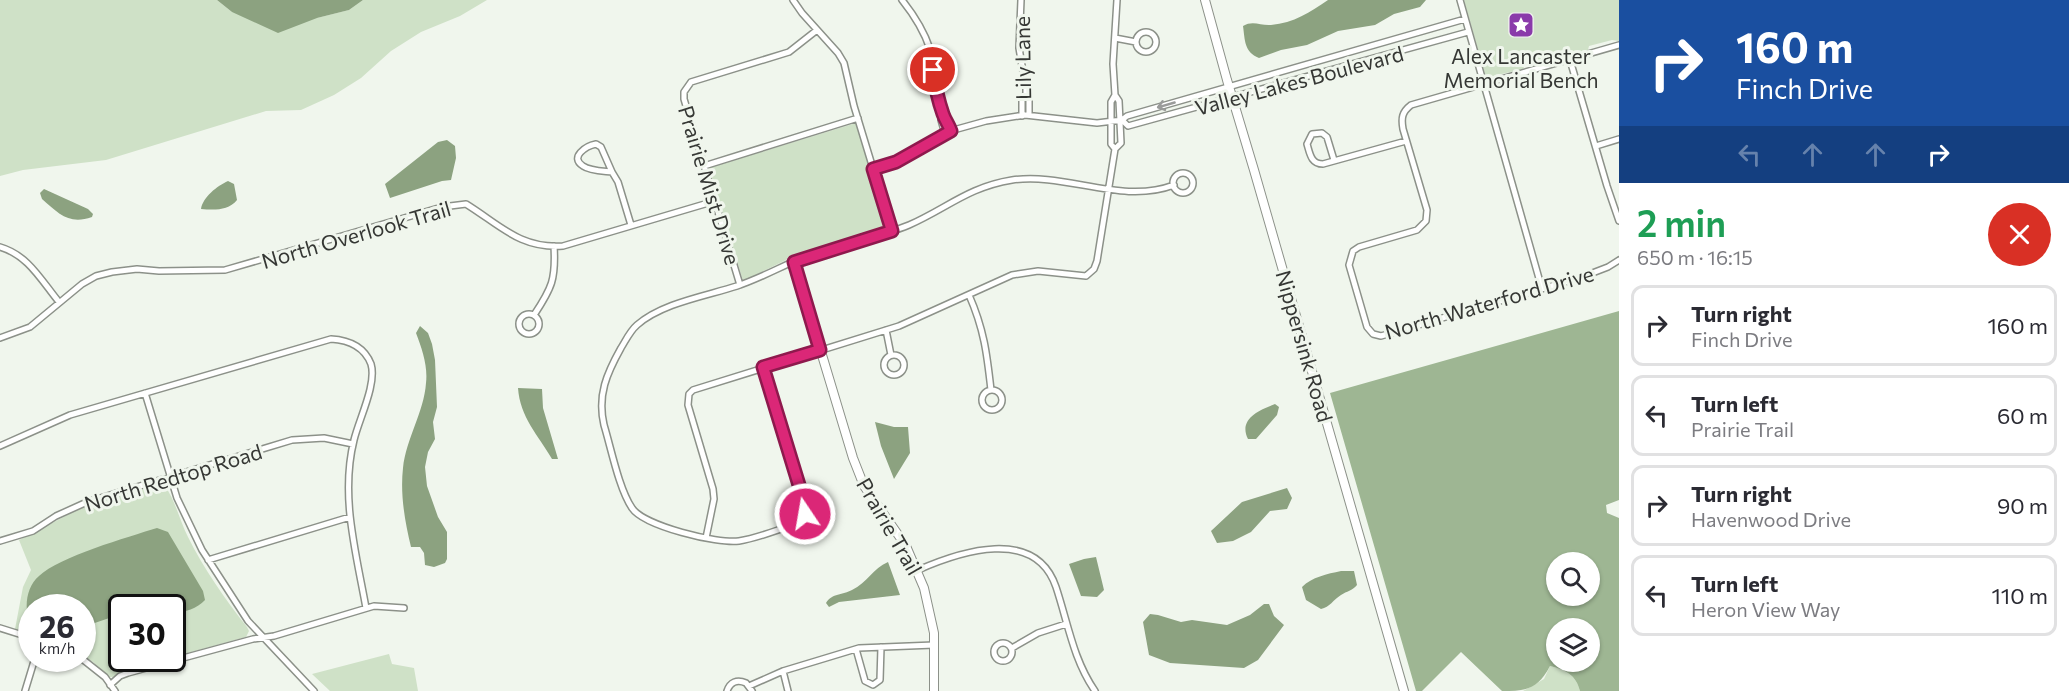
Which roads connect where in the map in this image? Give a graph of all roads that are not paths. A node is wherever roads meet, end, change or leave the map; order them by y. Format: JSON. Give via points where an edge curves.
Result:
{"nodes":[{"id":1,"x":793,"y":0,"type":"edge"},
{"id":2,"x":902,"y":0,"type":"edge"},
{"id":3,"x":1021,"y":0,"type":"edge"},
{"id":4,"x":1117,"y":0,"type":"edge"},
{"id":5,"x":1205,"y":0,"type":"edge"},
{"id":6,"x":1460,"y":0,"type":"edge"},
{"id":7,"x":1465,"y":20,"type":"junction"},
{"id":8,"x":817,"y":30,"type":"junction"},
{"id":9,"x":1468,"y":32,"type":"junction"},
{"id":10,"x":1114,"y":38,"type":"junction"},
{"id":11,"x":1136,"y":42,"type":"dead end"},
{"id":12,"x":1619,"y":45,"type":"edge"},
{"id":13,"x":1570,"y":60,"type":"junction"},
{"id":14,"x":1483,"y":84,"type":"junction"},
{"id":15,"x":1229,"y":87,"type":"junction"},
{"id":16,"x":1114,"y":95,"type":"junction"},
{"id":17,"x":1233,"y":99,"type":"junction"},
{"id":18,"x":1025,"y":116,"type":"junction"},
{"id":19,"x":858,"y":118,"type":"junction"},
{"id":20,"x":1123,"y":119,"type":"junction"},
{"id":21,"x":1111,"y":122,"type":"junction"},
{"id":22,"x":948,"y":133,"type":"junction"},
{"id":23,"x":1619,"y":139,"type":"edge"},
{"id":24,"x":1406,"y":141,"type":"junction"},
{"id":25,"x":1596,"y":146,"type":"junction"},
{"id":26,"x":1115,"y":149,"type":"junction"},
{"id":27,"x":1334,"y":160,"type":"junction"},
{"id":28,"x":704,"y":166,"type":"junction"},
{"id":29,"x":873,"y":169,"type":"junction"},
{"id":30,"x":612,"y":172,"type":"junction"},
{"id":31,"x":1174,"y":185,"type":"dead end"},
{"id":32,"x":1108,"y":189,"type":"junction"},
{"id":33,"x":715,"y":201,"type":"junction"},
{"id":34,"x":1619,"y":221,"type":"edge"},
{"id":35,"x":631,"y":225,"type":"junction"},
{"id":36,"x":892,"y":231,"type":"junction"},
{"id":37,"x":554,"y":246,"type":"junction"},
{"id":38,"x":0,"y":247,"type":"edge"},
{"id":39,"x":1619,"y":260,"type":"edge"},
{"id":40,"x":794,"y":262,"type":"junction"},
{"id":41,"x":740,"y":285,"type":"junction"},
{"id":42,"x":1542,"y":289,"type":"junction"},
{"id":43,"x":969,"y":295,"type":"junction"},
{"id":44,"x":59,"y":303,"type":"junction"},
{"id":45,"x":534,"y":315,"type":"dead end"},
{"id":46,"x":886,"y":330,"type":"junction"},
{"id":47,"x":0,"y":338,"type":"edge"},
{"id":48,"x":820,"y":350,"type":"junction"},
{"id":49,"x":891,"y":355,"type":"dead end"},
{"id":50,"x":763,"y":367,"type":"junction"},
{"id":51,"x":991,"y":390,"type":"dead end"},
{"id":52,"x":145,"y":393,"type":"junction"},
{"id":53,"x":353,"y":444,"type":"junction"},
{"id":54,"x":0,"y":446,"type":"edge"},
{"id":55,"x":170,"y":477,"type":"junction"},
{"id":56,"x":350,"y":517,"type":"junction"},
{"id":57,"x":706,"y":538,"type":"junction"},
{"id":58,"x":0,"y":541,"type":"edge"},
{"id":59,"x":208,"y":560,"type":"junction"},
{"id":60,"x":918,"y":570,"type":"junction"},
{"id":61,"x":366,"y":608,"type":"junction"},
{"id":62,"x":404,"y":608,"type":"dead end"},
{"id":63,"x":1066,"y":624,"type":"junction"},
{"id":64,"x":0,"y":628,"type":"edge"},
{"id":65,"x":18,"y":634,"type":"edge"},
{"id":66,"x":262,"y":637,"type":"junction"},
{"id":67,"x":934,"y":645,"type":"junction"},
{"id":68,"x":881,"y":647,"type":"junction"},
{"id":69,"x":1012,"y":648,"type":"dead end"},
{"id":70,"x":856,"y":649,"type":"junction"},
{"id":71,"x":96,"y":670,"type":"edge"},
{"id":72,"x":783,"y":671,"type":"junction"},
{"id":73,"x":31,"y":672,"type":"edge"},
{"id":74,"x":110,"y":685,"type":"junction"},
{"id":75,"x":750,"y":688,"type":"edge"},
{"id":76,"x":25,"y":691,"type":"edge"},
{"id":77,"x":115,"y":691,"type":"edge"},
{"id":78,"x":314,"y":691,"type":"edge"},
{"id":79,"x":727,"y":691,"type":"edge"},
{"id":80,"x":789,"y":691,"type":"edge"},
{"id":81,"x":934,"y":691,"type":"edge"},
{"id":82,"x":1095,"y":691,"type":"edge"},
{"id":83,"x":1404,"y":691,"type":"edge"}],
"edges":[{"from":1,"to":8,"type":"street"},
{"from":2,"to":22,"type":"street","via":[[918,20],[930,50],[944,116],[941,120]]},
{"from":3,"to":18,"type":"street","name":"Lily Lane","via":[[1019,48]]},
{"from":4,"to":10,"type":"street"},
{"from":5,"to":15,"type":"street","name":"Nippersink Road"},
{"from":6,"to":7,"type":"street"},
{"from":7,"to":9,"type":"street"},
{"from":7,"to":15,"type":"street","name":"Valley Lakes Boulevard"},
{"from":8,"to":19,"type":"street","via":[[844,63]]},
{"from":8,"to":28,"type":"street","name":"Prairie Mist Drive","via":[[789,52],[691,82],[686,87],[684,99]]},
{"from":9,"to":14,"type":"street"},
{"from":9,"to":17,"type":"street","name":"Valley Lakes Boulevard"},
{"from":10,"to":11,"type":"street"},
{"from":10,"to":16,"type":"street"},
{"from":12,"to":13,"type":"street"},
{"from":13,"to":14,"type":"street"},
{"from":13,"to":25,"type":"street"},
{"from":14,"to":24,"type":"street","via":[[1411,105],[1402,120]]},
{"from":14,"to":42,"type":"street"},
{"from":15,"to":17,"type":"street","name":"Nippersink Road"},
{"from":15,"to":20,"type":"street","name":"Valley Lakes Boulevard","one_way":true},
{"from":16,"to":20,"type":"street"},
{"from":16,"to":21,"type":"street"},
{"from":17,"to":20,"type":"street","name":"Valley Lakes Boulevard","via":[[1128,126]]},
{"from":17,"to":83,"type":"street","name":"Nippersink Road"},
{"from":18,"to":21,"type":"street","name":"Valley Lakes Boulevard"},
{"from":18,"to":22,"type":"street","name":"Valley Lakes Boulevard","via":[[986,121]]},
{"from":19,"to":28,"type":"street"},
{"from":19,"to":29,"type":"street"},
{"from":20,"to":21,"type":"street","name":"Valley Lakes Boulevard"},
{"from":20,"to":26,"type":"street","via":[[1120,143]]},
{"from":21,"to":26,"type":"street","via":[[1111,144]]},
{"from":22,"to":29,"type":"street","name":"Valley Lakes Boulevard","via":[[896,162]]},
{"from":23,"to":25,"type":"street"},
{"from":24,"to":27,"type":"street"},
{"from":24,"to":42,"type":"street","name":"North Waterford Drive","via":[[1427,210],[1426,221],[1417,230],[1359,247],[1353,251],[1349,265],[1367,327],[1373,334],[1380,336]]},
{"from":25,"to":34,"type":"street"},
{"from":26,"to":32,"type":"street"},
{"from":27,"to":27,"type":"street","via":[[1320,164],[1311,158],[1307,144],[1312,134],[1327,137]]},
{"from":28,"to":33,"type":"street","name":"Prairie Mist Drive"},
{"from":29,"to":36,"type":"street"},
{"from":30,"to":30,"type":"street","via":[[582,165],[578,156],[581,150],[596,144],[601,147]]},
{"from":30,"to":35,"type":"street"},
{"from":31,"to":32,"type":"street","via":[[1146,192]]},
{"from":32,"to":36,"type":"street","via":[[1046,180],[1012,180],[960,196]]},
{"from":32,"to":43,"type":"street","via":[[1097,261],[1090,273],[1080,277],[1024,272]]},
{"from":33,"to":35,"type":"street","name":"North Overlook Trail"},
{"from":33,"to":41,"type":"street","name":"Prairie Mist Drive"},
{"from":35,"to":37,"type":"street","name":"North Overlook Trail"},
{"from":36,"to":40,"type":"street"},
{"from":37,"to":44,"type":"street","name":"North Overlook Trail","via":[[536,245],[512,236],[466,204],[442,207],[225,270],[112,272],[82,284]]},
{"from":37,"to":45,"type":"street","via":[[553,282]]},
{"from":38,"to":44,"type":"street","via":[[23,257]]},
{"from":39,"to":42,"type":"street","name":"North Waterford Drive"},
{"from":40,"to":41,"type":"street"},
{"from":40,"to":48,"type":"street","name":"Prairie Trail"},
{"from":41,"to":57,"type":"street","via":[[661,310],[634,327],[609,370],[602,394],[604,425],[630,505],[653,523]]},
{"from":43,"to":46,"type":"street"},
{"from":43,"to":51,"type":"street","via":[[984,336]]},
{"from":44,"to":47,"type":"street","name":"North Overlook Trail","via":[[30,327]]},
{"from":46,"to":48,"type":"street"},
{"from":46,"to":49,"type":"street"},
{"from":48,"to":50,"type":"street"},
{"from":48,"to":60,"type":"street","name":"Prairie Trail","via":[[864,486]]},
{"from":50,"to":57,"type":"street","via":[[696,387],[689,394],[688,405],[713,489]]},
{"from":50,"to":57,"type":"street","via":[[805,514],[796,524],[739,541]]},
{"from":52,"to":53,"type":"street","via":[[331,339],[344,340],[365,354],[372,373]]},
{"from":52,"to":54,"type":"street","via":[[70,415]]},
{"from":52,"to":55,"type":"street"},
{"from":53,"to":55,"type":"street","name":"North Redtop Road","via":[[324,438],[292,440]]},
{"from":53,"to":56,"type":"street","via":[[348,472]]},
{"from":55,"to":58,"type":"street","name":"North Redtop Road","via":[[87,502],[33,531]]},
{"from":55,"to":59,"type":"street"},
{"from":56,"to":59,"type":"street"},
{"from":56,"to":61,"type":"street"},
{"from":59,"to":66,"type":"street"},
{"from":60,"to":63,"type":"street","via":[[971,551],[1008,549],[1024,553],[1051,576]]},
{"from":60,"to":67,"type":"street","name":"Prairie Trail","via":[[928,601]]},
{"from":61,"to":62,"type":"street"},
{"from":61,"to":66,"type":"street"},
{"from":63,"to":69,"type":"street","via":[[1038,633]]},
{"from":63,"to":82,"type":"street","via":[[1081,669]]},
{"from":64,"to":65,"type":"street"},
{"from":66,"to":74,"type":"street","via":[[128,673]]},
{"from":66,"to":78,"type":"street"},
{"from":67,"to":68,"type":"street"},
{"from":67,"to":81,"type":"street","name":"Prairie Trail"},
{"from":68,"to":70,"type":"street"},
{"from":68,"to":70,"type":"street","via":[[880,680],[873,685],[865,681]]},
{"from":70,"to":72,"type":"street"},
{"from":71,"to":74,"type":"street"},
{"from":72,"to":75,"type":"street"},
{"from":72,"to":80,"type":"street"},
{"from":73,"to":76,"type":"street"},
{"from":74,"to":77,"type":"street"},
{"from":75,"to":79,"type":"street","via":[[738,681]]}]}
